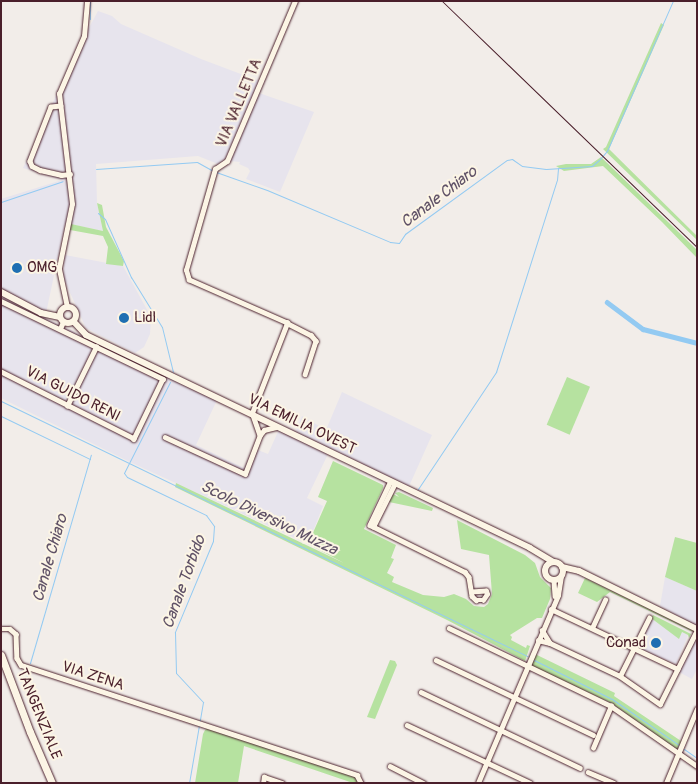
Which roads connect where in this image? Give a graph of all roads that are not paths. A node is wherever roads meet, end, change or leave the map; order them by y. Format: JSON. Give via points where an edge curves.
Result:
{"nodes":[{"id":1,"x":87,"y":1,"type":"edge"},
{"id":2,"x":295,"y":1,"type":"edge"},
{"id":3,"x":60,"y":106,"type":"junction"},
{"id":4,"x":70,"y":174,"type":"junction"},
{"id":5,"x":1,"y":292,"type":"edge"},
{"id":6,"x":1,"y":301,"type":"edge"},
{"id":7,"x":65,"y":308,"type":"junction"},
{"id":8,"x":38,"y":309,"type":"junction"},
{"id":9,"x":62,"y":320,"type":"junction"},
{"id":10,"x":74,"y":322,"type":"junction"},
{"id":11,"x":287,"y":323,"type":"junction"},
{"id":12,"x":60,"y":329,"type":"junction"},
{"id":13,"x":96,"y":347,"type":"junction"},
{"id":14,"x":1,"y":372,"type":"edge"},
{"id":15,"x":306,"y":374,"type":"dead end"},
{"id":16,"x":67,"y":406,"type":"junction"},
{"id":17,"x":252,"y":413,"type":"junction"},
{"id":18,"x":267,"y":421,"type":"junction"},
{"id":19,"x":278,"y":426,"type":"junction"},
{"id":20,"x":262,"y":432,"type":"junction"},
{"id":21,"x":166,"y":437,"type":"dead end"},
{"id":22,"x":393,"y":482,"type":"junction"},
{"id":23,"x":522,"y":545,"type":"junction"},
{"id":24,"x":553,"y":562,"type":"junction"},
{"id":25,"x":544,"y":571,"type":"junction"},
{"id":26,"x":562,"y":573,"type":"junction"},
{"id":27,"x":554,"y":581,"type":"junction"},
{"id":28,"x":472,"y":592,"type":"dead end"},
{"id":29,"x":605,"y":600,"type":"dead end"},
{"id":30,"x":554,"y":602,"type":"junction"},
{"id":31,"x":551,"y":609,"type":"junction"},
{"id":32,"x":649,"y":618,"type":"dead end"},
{"id":33,"x":449,"y":628,"type":"dead end"},
{"id":34,"x":592,"y":628,"type":"junction"},
{"id":35,"x":697,"y":629,"type":"edge"},
{"id":36,"x":1,"y":630,"type":"edge"},
{"id":37,"x":541,"y":633,"type":"junction"},
{"id":38,"x":538,"y":640,"type":"junction"},
{"id":39,"x":548,"y":641,"type":"junction"},
{"id":40,"x":634,"y":648,"type":"junction"},
{"id":41,"x":1,"y":655,"type":"edge"},
{"id":42,"x":436,"y":660,"type":"dead end"},
{"id":43,"x":527,"y":665,"type":"junction"},
{"id":44,"x":678,"y":670,"type":"junction"},
{"id":45,"x":620,"y":676,"type":"junction"},
{"id":46,"x":422,"y":692,"type":"dead end"},
{"id":47,"x":514,"y":697,"type":"junction"},
{"id":48,"x":611,"y":706,"type":"junction"},
{"id":49,"x":697,"y":709,"type":"edge"},
{"id":50,"x":407,"y":725,"type":"dead end"},
{"id":51,"x":500,"y":729,"type":"junction"},
{"id":52,"x":593,"y":735,"type":"dead end"},
{"id":53,"x":593,"y":748,"type":"dead end"},
{"id":54,"x":679,"y":753,"type":"junction"},
{"id":55,"x":487,"y":762,"type":"junction"},
{"id":56,"x":390,"y":766,"type":"dead end"},
{"id":57,"x":697,"y":766,"type":"edge"},
{"id":58,"x":580,"y":768,"type":"dead end"},
{"id":59,"x":588,"y":772,"type":"dead end"},
{"id":60,"x":52,"y":783,"type":"edge"},
{"id":61,"x":263,"y":783,"type":"edge"},
{"id":62,"x":282,"y":783,"type":"edge"},
{"id":63,"x":361,"y":783,"type":"edge"},
{"id":64,"x":424,"y":783,"type":"edge"},
{"id":65,"x":478,"y":783,"type":"edge"},
{"id":66,"x":530,"y":783,"type":"edge"},
{"id":67,"x":614,"y":783,"type":"edge"},
{"id":68,"x":666,"y":783,"type":"edge"}],
"edges":[{"from":1,"to":3,"type":"street","via":[[86,30],[60,91]]},
{"from":2,"to":11,"type":"street","name":"VIA VALLETTA","via":[[228,161],[215,171],[186,270],[187,278]]},
{"from":3,"to":4,"type":"street"},
{"from":3,"to":4,"type":"street","via":[[51,108],[30,156],[35,168],[55,174]]},
{"from":4,"to":7,"type":"street","via":[[72,206],[59,268]]},
{"from":5,"to":8,"type":"main road"},
{"from":6,"to":12,"type":"street"},
{"from":7,"to":8,"type":"main road","via":[[54,311]]},
{"from":7,"to":9,"type":"main road"},
{"from":7,"to":10,"type":"main road","via":[[76,312]]},
{"from":8,"to":9,"type":"main road"},
{"from":9,"to":10,"type":"main road"},
{"from":9,"to":12,"type":"street"},
{"from":10,"to":17,"type":"main road","name":"VIA EMILIA OVEST","via":[[86,335]]},
{"from":11,"to":15,"type":"street","name":"VIA VALLETTA","via":[[316,341]]},
{"from":11,"to":17,"type":"street"},
{"from":12,"to":13,"type":"street"},
{"from":13,"to":16,"type":"street"},
{"from":13,"to":16,"type":"street","name":"VIA GUIDO RENI","via":[[163,378],[134,438]]},
{"from":14,"to":16,"type":"street","name":"VIA GUIDO RENI"},
{"from":17,"to":18,"type":"main road","name":"VIA EMILIA OVEST"},
{"from":17,"to":20,"type":"street"},
{"from":18,"to":19,"type":"main road","name":"VIA EMILIA OVEST"},
{"from":18,"to":20,"type":"street"},
{"from":19,"to":20,"type":"street"},
{"from":19,"to":22,"type":"main road","name":"VIA EMILIA OVEST"},
{"from":20,"to":21,"type":"street","via":[[245,474]]},
{"from":22,"to":23,"type":"main road","name":"VIA EMILIA OVEST"},
{"from":22,"to":28,"type":"street","via":[[371,526],[465,572]]},
{"from":23,"to":24,"type":"main road","name":"VIA EMILIA OVEST"},
{"from":23,"to":25,"type":"main road","name":"VIA EMILIA OVEST","via":[[539,559]]},
{"from":24,"to":25,"type":"main road"},
{"from":24,"to":26,"type":"main road"},
{"from":25,"to":27,"type":"main road"},
{"from":26,"to":27,"type":"main road"},
{"from":26,"to":30,"type":"street"},
{"from":26,"to":35,"type":"main road","via":[[583,574]]},
{"from":27,"to":30,"type":"street"},
{"from":29,"to":34,"type":"street"},
{"from":30,"to":31,"type":"street"},
{"from":31,"to":34,"type":"street"},
{"from":31,"to":37,"type":"street"},
{"from":32,"to":40,"type":"street"},
{"from":33,"to":43,"type":"street"},
{"from":34,"to":40,"type":"street"},
{"from":35,"to":44,"type":"street"},
{"from":36,"to":63,"type":"street","name":"VIA ZENA","via":[[10,629],[16,634],[17,658],[21,665],[357,775]]},
{"from":37,"to":38,"type":"street"},
{"from":37,"to":39,"type":"street"},
{"from":38,"to":39,"type":"street"},
{"from":38,"to":43,"type":"street"},
{"from":39,"to":45,"type":"street"},
{"from":40,"to":44,"type":"street"},
{"from":40,"to":45,"type":"street"},
{"from":41,"to":60,"type":"main road","name":"TANGENZIALE"},
{"from":42,"to":47,"type":"street"},
{"from":43,"to":47,"type":"street"},
{"from":43,"to":48,"type":"street"},
{"from":44,"to":45,"type":"street","via":[[660,704]]},
{"from":46,"to":51,"type":"street"},
{"from":47,"to":51,"type":"street"},
{"from":47,"to":52,"type":"street"},
{"from":48,"to":53,"type":"street"},
{"from":48,"to":54,"type":"street"},
{"from":49,"to":54,"type":"street"},
{"from":50,"to":55,"type":"street"},
{"from":51,"to":55,"type":"street"},
{"from":51,"to":58,"type":"street"},
{"from":54,"to":57,"type":"street"},
{"from":54,"to":68,"type":"street"},
{"from":55,"to":65,"type":"street"},
{"from":55,"to":66,"type":"street"},
{"from":56,"to":64,"type":"street"},
{"from":59,"to":67,"type":"street"},
{"from":61,"to":62,"type":"street","via":[[264,777]]}]}
